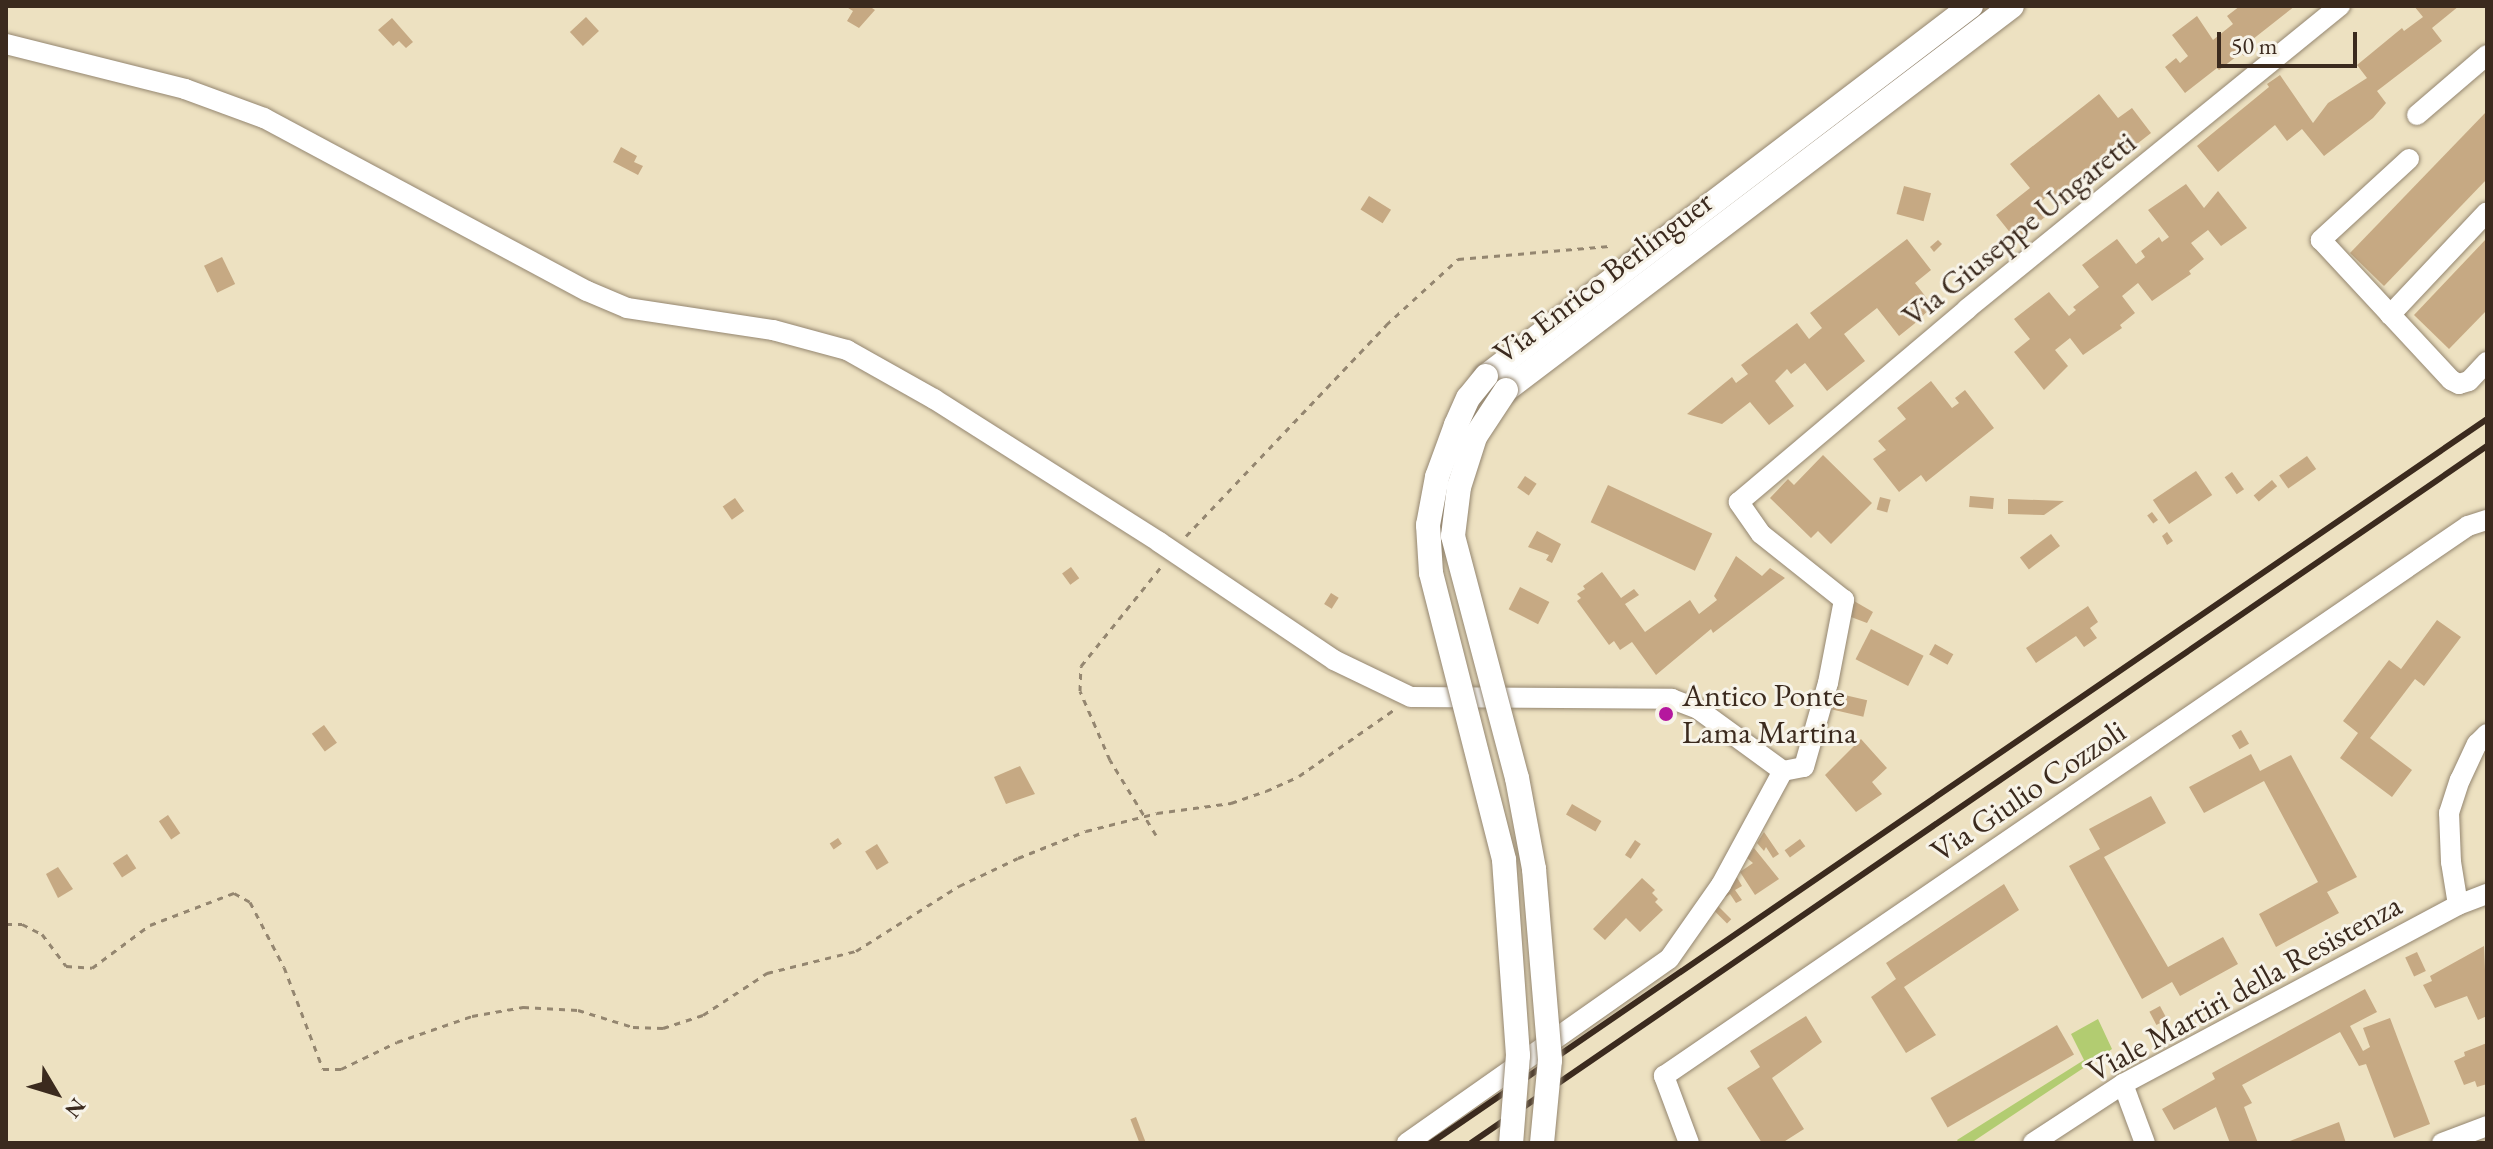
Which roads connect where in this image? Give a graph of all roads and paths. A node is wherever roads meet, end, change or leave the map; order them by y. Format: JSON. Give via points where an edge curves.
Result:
{"nodes":[{"id":1,"x":1971,"y":6,"type":"edge"},
{"id":2,"x":2012,"y":6,"type":"edge"},
{"id":3,"x":2340,"y":6,"type":"edge"},
{"id":4,"x":6,"y":44,"type":"edge"},
{"id":5,"x":2487,"y":55,"type":"edge"},
{"id":6,"x":2417,"y":115,"type":"dead end"},
{"id":7,"x":2409,"y":159,"type":"dead end"},
{"id":8,"x":2487,"y":212,"type":"edge"},
{"id":9,"x":1609,"y":246,"type":"dead end"},
{"id":10,"x":2390,"y":315,"type":"junction"},
{"id":11,"x":2487,"y":362,"type":"edge"},
{"id":12,"x":2487,"y":520,"type":"edge"},
{"id":13,"x":1173,"y":552,"type":"junction"},
{"id":14,"x":1411,"y":697,"type":"junction"},
{"id":15,"x":2487,"y":734,"type":"edge"},
{"id":16,"x":1783,"y":771,"type":"junction"},
{"id":17,"x":1145,"y":816,"type":"junction"},
{"id":18,"x":1156,"y":835,"type":"dead end"},
{"id":19,"x":2487,"y":894,"type":"edge"},
{"id":20,"x":2458,"y":905,"type":"junction"},
{"id":21,"x":6,"y":924,"type":"edge"},
{"id":22,"x":2123,"y":1084,"type":"junction"},
{"id":23,"x":2487,"y":1126,"type":"edge"},
{"id":24,"x":1407,"y":1143,"type":"edge"},
{"id":25,"x":1511,"y":1143,"type":"edge"},
{"id":26,"x":1542,"y":1143,"type":"edge"},
{"id":27,"x":1689,"y":1143,"type":"edge"},
{"id":28,"x":2033,"y":1143,"type":"edge"},
{"id":29,"x":2145,"y":1143,"type":"edge"},
{"id":30,"x":2442,"y":1143,"type":"edge"}],
"edges":[{"from":1,"to":25,"type":"main road","name":"Via Enrico Berlinguer","bridge":true,"via":[[1486,376],[1456,425],[1437,477],[1428,525],[1431,573],[1504,860],[1518,1055]]},
{"from":2,"to":26,"type":"main road","name":"Via Enrico Berlinguer","bridge":true,"via":[[1506,390],[1475,437],[1459,487],[1453,536],[1517,778],[1534,869],[1550,1060]]},
{"from":3,"to":16,"type":"street","name":"Via Giuseppe Ungaretti","via":[[1739,502],[1761,534],[1844,600],[1804,767]]},
{"from":4,"to":13,"type":"street","via":[[185,89],[264,118],[627,308],[773,330],[847,350],[934,399]]},
{"from":5,"to":6,"type":"street"},
{"from":7,"to":10,"type":"street","via":[[2321,240]]},
{"from":8,"to":10,"type":"street"},
{"from":9,"to":13,"type":"path","via":[[1458,259],[1310,401]]},
{"from":10,"to":11,"type":"street","via":[[2459,384]]},
{"from":12,"to":27,"type":"street","name":"Via Giulio Cozzoli","via":[[2468,526],[1664,1076]]},
{"from":13,"to":14,"type":"street","via":[[1334,660]]},
{"from":13,"to":17,"type":"path","via":[[1081,666],[1080,691],[1110,760]]},
{"from":14,"to":16,"type":"street","via":[[1672,699],[1698,709]]},
{"from":14,"to":17,"type":"path","via":[[1299,776],[1266,791],[1231,803]]},
{"from":15,"to":20,"type":"street","via":[[2477,744],[2449,813]]},
{"from":16,"to":24,"type":"street","via":[[1721,885],[1669,959]]},
{"from":17,"to":18,"type":"path"},
{"from":17,"to":21,"type":"path","via":[[1086,831],[1018,858],[959,886],[856,951],[767,973],[703,1015],[663,1028],[633,1027],[578,1010],[523,1007],[457,1021],[341,1069],[323,1069],[284,967],[250,902],[234,893],[150,925],[92,968],[66,966],[42,934],[22,924]]},
{"from":19,"to":20,"type":"street","name":"Viale Martiri della Resistenza"},
{"from":20,"to":22,"type":"street","name":"Viale Martiri della Resistenza"},
{"from":22,"to":28,"type":"street","name":"Viale Martiri della Resistenza"},
{"from":22,"to":29,"type":"street"},
{"from":23,"to":30,"type":"street"}]}
